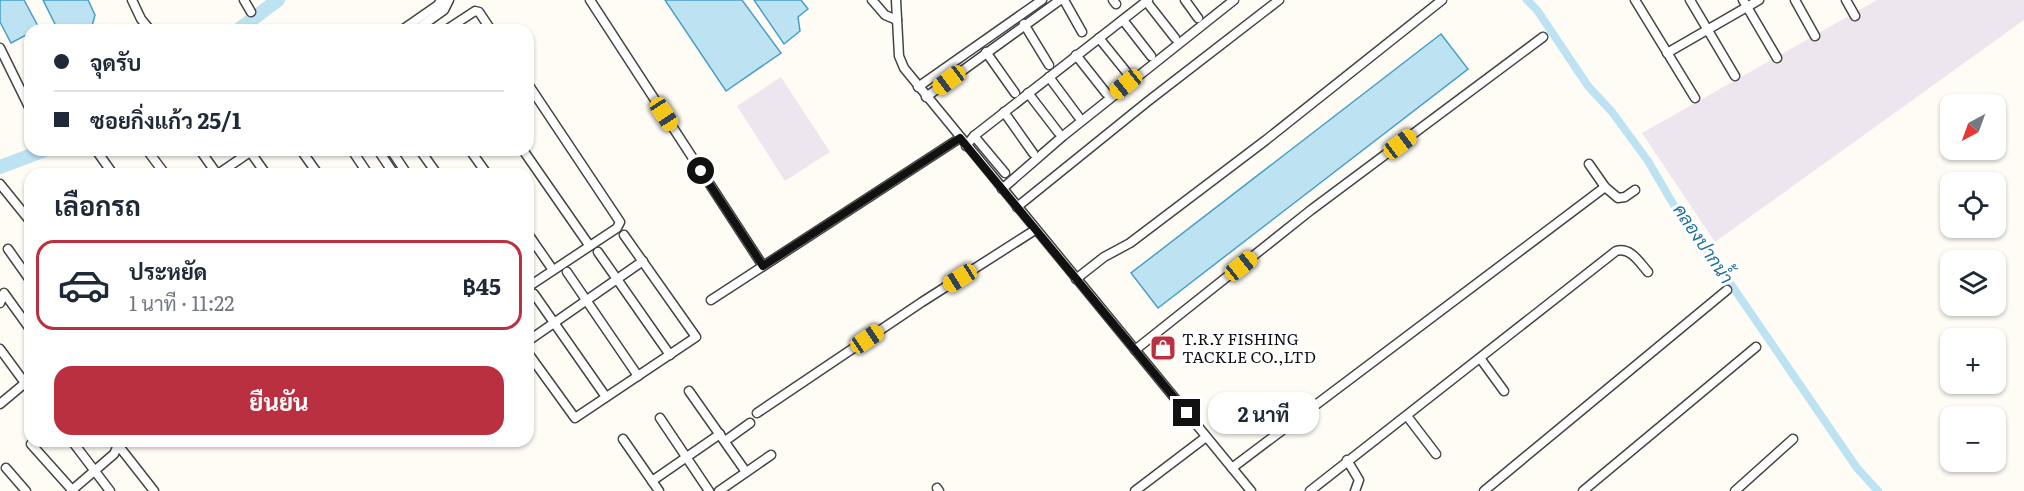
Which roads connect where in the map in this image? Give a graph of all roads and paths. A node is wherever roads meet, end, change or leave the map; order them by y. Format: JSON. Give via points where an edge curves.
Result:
{"nodes":[{"id":1,"x":132,"y":0,"type":"edge"},
{"id":2,"x":244,"y":0,"type":"edge"},
{"id":3,"x":441,"y":0,"type":"edge"},
{"id":4,"x":449,"y":0,"type":"edge"},
{"id":5,"x":590,"y":0,"type":"edge"},
{"id":6,"x":872,"y":0,"type":"edge"},
{"id":7,"x":896,"y":0,"type":"edge"},
{"id":8,"x":1042,"y":0,"type":"edge"},
{"id":9,"x":1062,"y":0,"type":"edge"},
{"id":10,"x":1185,"y":0,"type":"edge"},
{"id":11,"x":1234,"y":0,"type":"edge"},
{"id":12,"x":1279,"y":0,"type":"edge"},
{"id":13,"x":1442,"y":0,"type":"edge"},
{"id":14,"x":1635,"y":0,"type":"edge"},
{"id":15,"x":1690,"y":0,"type":"edge"},
{"id":16,"x":1759,"y":0,"type":"edge"},
{"id":17,"x":1795,"y":0,"type":"edge"},
{"id":18,"x":1846,"y":0,"type":"edge"},
{"id":19,"x":1147,"y":1,"type":"edge"},
{"id":20,"x":1745,"y":3,"type":"edge"},
{"id":21,"x":252,"y":12,"type":"dead end"},
{"id":22,"x":1855,"y":16,"type":"dead end"},
{"id":23,"x":1198,"y":18,"type":"dead end"},
{"id":24,"x":897,"y":20,"type":"junction"},
{"id":25,"x":1123,"y":20,"type":"junction"},
{"id":26,"x":145,"y":24,"type":"edge"},
{"id":27,"x":411,"y":24,"type":"edge"},
{"id":28,"x":424,"y":24,"type":"edge"},
{"id":29,"x":455,"y":24,"type":"edge"},
{"id":30,"x":487,"y":24,"type":"edge"},
{"id":31,"x":1024,"y":24,"type":"junction"},
{"id":32,"x":1707,"y":28,"type":"junction"},
{"id":33,"x":1082,"y":32,"type":"dead end"},
{"id":34,"x":1815,"y":36,"type":"dead end"},
{"id":35,"x":1543,"y":37,"type":"dead end"},
{"id":36,"x":1099,"y":38,"type":"junction"},
{"id":37,"x":1175,"y":38,"type":"dead end"},
{"id":38,"x":0,"y":48,"type":"edge"},
{"id":39,"x":986,"y":52,"type":"junction"},
{"id":40,"x":1667,"y":52,"type":"junction"},
{"id":41,"x":1076,"y":56,"type":"junction"},
{"id":42,"x":1151,"y":56,"type":"dead end"},
{"id":43,"x":1777,"y":58,"type":"dead end"},
{"id":44,"x":1049,"y":65,"type":"dead end"},
{"id":45,"x":1128,"y":74,"type":"dead end"},
{"id":46,"x":1048,"y":76,"type":"junction"},
{"id":47,"x":1735,"y":76,"type":"dead end"},
{"id":48,"x":918,"y":87,"type":"junction"},
{"id":49,"x":534,"y":93,"type":"edge"},
{"id":50,"x":1015,"y":93,"type":"dead end"},
{"id":51,"x":1028,"y":93,"type":"junction"},
{"id":52,"x":1106,"y":93,"type":"dead end"},
{"id":53,"x":24,"y":97,"type":"edge"},
{"id":54,"x":926,"y":97,"type":"junction"},
{"id":55,"x":1695,"y":98,"type":"dead end"},
{"id":56,"x":1004,"y":112,"type":"junction"},
{"id":57,"x":1078,"y":116,"type":"dead end"},
{"id":58,"x":1058,"y":132,"type":"dead end"},
{"id":59,"x":974,"y":136,"type":"junction"},
{"id":60,"x":960,"y":138,"type":"junction"},
{"id":61,"x":966,"y":146,"type":"junction"},
{"id":62,"x":1034,"y":153,"type":"dead end"},
{"id":63,"x":244,"y":156,"type":"edge"},
{"id":64,"x":395,"y":156,"type":"edge"},
{"id":65,"x":527,"y":156,"type":"edge"},
{"id":66,"x":1589,"y":164,"type":"dead end"},
{"id":67,"x":401,"y":165,"type":"junction"},
{"id":68,"x":227,"y":168,"type":"edge"},
{"id":69,"x":398,"y":168,"type":"edge"},
{"id":70,"x":403,"y":168,"type":"edge"},
{"id":71,"x":1005,"y":173,"type":"dead end"},
{"id":72,"x":0,"y":184,"type":"edge"},
{"id":73,"x":1605,"y":187,"type":"junction"},
{"id":74,"x":1002,"y":189,"type":"junction"},
{"id":75,"x":1635,"y":190,"type":"dead end"},
{"id":76,"x":1017,"y":207,"type":"junction"},
{"id":77,"x":24,"y":213,"type":"edge"},
{"id":78,"x":1035,"y":230,"type":"junction"},
{"id":79,"x":624,"y":235,"type":"dead end"},
{"id":80,"x":534,"y":243,"type":"edge"},
{"id":81,"x":589,"y":245,"type":"junction"},
{"id":82,"x":8,"y":249,"type":"dead end"},
{"id":83,"x":598,"y":252,"type":"dead end"},
{"id":84,"x":643,"y":261,"type":"junction"},
{"id":85,"x":763,"y":266,"type":"junction"},
{"id":86,"x":553,"y":270,"type":"junction"},
{"id":87,"x":24,"y":272,"type":"edge"},
{"id":88,"x":567,"y":272,"type":"dead end"},
{"id":89,"x":1648,"y":272,"type":"dead end"},
{"id":90,"x":618,"y":279,"type":"junction"},
{"id":91,"x":1076,"y":279,"type":"junction"},
{"id":92,"x":534,"y":288,"type":"edge"},
{"id":93,"x":1727,"y":290,"type":"dead end"},
{"id":94,"x":534,"y":295,"type":"edge"},
{"id":95,"x":711,"y":300,"type":"dead end"},
{"id":96,"x":586,"y":301,"type":"junction"},
{"id":97,"x":0,"y":303,"type":"edge"},
{"id":98,"x":24,"y":321,"type":"edge"},
{"id":99,"x":554,"y":324,"type":"junction"},
{"id":100,"x":534,"y":337,"type":"edge"},
{"id":101,"x":1756,"y":347,"type":"dead end"},
{"id":102,"x":0,"y":349,"type":"edge"},
{"id":103,"x":1135,"y":350,"type":"junction"},
{"id":104,"x":670,"y":355,"type":"junction"},
{"id":105,"x":1480,"y":358,"type":"junction"},
{"id":106,"x":534,"y":361,"type":"edge"},
{"id":107,"x":24,"y":376,"type":"edge"},
{"id":108,"x":638,"y":376,"type":"junction"},
{"id":109,"x":24,"y":384,"type":"edge"},
{"id":110,"x":689,"y":391,"type":"dead end"},
{"id":111,"x":1504,"y":391,"type":"dead end"},
{"id":112,"x":606,"y":397,"type":"junction"},
{"id":113,"x":0,"y":404,"type":"edge"},
{"id":114,"x":757,"y":413,"type":"dead end"},
{"id":115,"x":1407,"y":416,"type":"junction"},
{"id":116,"x":660,"y":418,"type":"dead end"},
{"id":117,"x":750,"y":423,"type":"dead end"},
{"id":118,"x":1206,"y":437,"type":"junction"},
{"id":119,"x":722,"y":438,"type":"junction"},
{"id":120,"x":623,"y":439,"type":"dead end"},
{"id":121,"x":1793,"y":439,"type":"dead end"},
{"id":122,"x":35,"y":447,"type":"edge"},
{"id":123,"x":77,"y":447,"type":"edge"},
{"id":124,"x":115,"y":447,"type":"edge"},
{"id":125,"x":119,"y":447,"type":"edge"},
{"id":126,"x":1436,"y":454,"type":"dead end"},
{"id":127,"x":771,"y":455,"type":"dead end"},
{"id":128,"x":686,"y":457,"type":"junction"},
{"id":129,"x":1347,"y":460,"type":"junction"},
{"id":130,"x":6,"y":468,"type":"dead end"},
{"id":131,"x":1232,"y":468,"type":"junction"},
{"id":132,"x":95,"y":470,"type":"junction"},
{"id":133,"x":746,"y":472,"type":"junction"},
{"id":134,"x":652,"y":481,"type":"junction"},
{"id":135,"x":1315,"y":489,"type":"edge"},
{"id":136,"x":26,"y":491,"type":"edge"},
{"id":137,"x":72,"y":491,"type":"edge"},
{"id":138,"x":110,"y":491,"type":"edge"},
{"id":139,"x":154,"y":491,"type":"edge"},
{"id":140,"x":659,"y":491,"type":"edge"},
{"id":141,"x":709,"y":491,"type":"edge"},
{"id":142,"x":719,"y":491,"type":"edge"},
{"id":143,"x":1135,"y":491,"type":"edge"},
{"id":144,"x":1251,"y":491,"type":"edge"},
{"id":145,"x":1355,"y":491,"type":"edge"},
{"id":146,"x":1484,"y":491,"type":"edge"},
{"id":147,"x":1583,"y":491,"type":"edge"},
{"id":148,"x":1734,"y":491,"type":"edge"}],
"edges":[{"from":1,"to":26,"type":"street"},
{"from":2,"to":21,"type":"street"},
{"from":3,"to":27,"type":"street"},
{"from":4,"to":28,"type":"street","via":[[444,10]]},
{"from":5,"to":85,"type":"street"},
{"from":6,"to":24,"type":"street","via":[[885,15]]},
{"from":7,"to":24,"type":"street"},
{"from":8,"to":48,"type":"street"},
{"from":9,"to":31,"type":"street"},
{"from":9,"to":33,"type":"street"},
{"from":10,"to":23,"type":"street"},
{"from":11,"to":74,"type":"street","via":[[1072,128]]},
{"from":12,"to":76,"type":"street"},
{"from":13,"to":91,"type":"street","via":[[1256,147]]},
{"from":14,"to":40,"type":"street"},
{"from":15,"to":32,"type":"street"},
{"from":16,"to":20,"type":"street"},
{"from":17,"to":34,"type":"street"},
{"from":18,"to":22,"type":"street"},
{"from":19,"to":25,"type":"street"},
{"from":19,"to":37,"type":"street"},
{"from":20,"to":32,"type":"street"},
{"from":20,"to":43,"type":"street"},
{"from":24,"to":48,"type":"street","via":[[899,56]]},
{"from":25,"to":36,"type":"street"},
{"from":25,"to":42,"type":"street"},
{"from":29,"to":30,"type":"street","via":[[477,11]]},
{"from":31,"to":39,"type":"street"},
{"from":31,"to":44,"type":"street"},
{"from":32,"to":40,"type":"street"},
{"from":32,"to":47,"type":"street"},
{"from":35,"to":103,"type":"street","via":[[1311,210]]},
{"from":36,"to":41,"type":"street"},
{"from":36,"to":45,"type":"street"},
{"from":38,"to":53,"type":"street"},
{"from":39,"to":50,"type":"street"},
{"from":39,"to":54,"type":"street"},
{"from":40,"to":55,"type":"street"},
{"from":41,"to":46,"type":"street"},
{"from":41,"to":52,"type":"street"},
{"from":46,"to":51,"type":"street"},
{"from":46,"to":57,"type":"street"},
{"from":48,"to":54,"type":"street"},
{"from":49,"to":81,"type":"street","via":[[620,219],[617,228]]},
{"from":51,"to":56,"type":"street"},
{"from":51,"to":58,"type":"street"},
{"from":54,"to":60,"type":"street"},
{"from":56,"to":59,"type":"street"},
{"from":56,"to":62,"type":"street"},
{"from":59,"to":61,"type":"street"},
{"from":59,"to":71,"type":"street"},
{"from":60,"to":61,"type":"street"},
{"from":60,"to":85,"type":"street"},
{"from":61,"to":74,"type":"street"},
{"from":63,"to":68,"type":"street"},
{"from":64,"to":67,"type":"street"},
{"from":65,"to":81,"type":"street"},
{"from":66,"to":73,"type":"street"},
{"from":67,"to":69,"type":"street"},
{"from":67,"to":70,"type":"street"},
{"from":72,"to":77,"type":"street"},
{"from":73,"to":75,"type":"street","via":[[1622,198]]},
{"from":73,"to":131,"type":"street"},
{"from":74,"to":76,"type":"street"},
{"from":76,"to":78,"type":"street"},
{"from":78,"to":91,"type":"street"},
{"from":78,"to":114,"type":"street"},
{"from":79,"to":84,"type":"street"},
{"from":80,"to":86,"type":"street"},
{"from":81,"to":86,"type":"street"},
{"from":82,"to":87,"type":"street"},
{"from":83,"to":90,"type":"street"},
{"from":84,"to":90,"type":"street"},
{"from":84,"to":104,"type":"street","via":[[696,337]]},
{"from":85,"to":95,"type":"street"},
{"from":86,"to":92,"type":"street"},
{"from":88,"to":96,"type":"street"},
{"from":89,"to":105,"type":"street","via":[[1628,251],[1616,251]]},
{"from":90,"to":96,"type":"street"},
{"from":90,"to":104,"type":"street"},
{"from":91,"to":103,"type":"street"},
{"from":93,"to":146,"type":"street"},
{"from":94,"to":99,"type":"street"},
{"from":96,"to":99,"type":"street"},
{"from":96,"to":108,"type":"street"},
{"from":97,"to":98,"type":"street","via":[[4,293]]},
{"from":99,"to":100,"type":"street"},
{"from":99,"to":112,"type":"street"},
{"from":101,"to":147,"type":"street"},
{"from":102,"to":107,"type":"street"},
{"from":103,"to":118,"type":"street"},
{"from":104,"to":108,"type":"street"},
{"from":105,"to":111,"type":"street"},
{"from":105,"to":115,"type":"street"},
{"from":106,"to":112,"type":"street","via":[[575,418]]},
{"from":108,"to":112,"type":"street"},
{"from":109,"to":113,"type":"street"},
{"from":110,"to":119,"type":"street"},
{"from":115,"to":126,"type":"street"},
{"from":115,"to":129,"type":"street"},
{"from":116,"to":128,"type":"street"},
{"from":117,"to":119,"type":"street"},
{"from":118,"to":131,"type":"street"},
{"from":118,"to":143,"type":"street"},
{"from":119,"to":128,"type":"street"},
{"from":119,"to":133,"type":"street"},
{"from":120,"to":134,"type":"street"},
{"from":121,"to":148,"type":"street"},
{"from":122,"to":137,"type":"street"},
{"from":123,"to":132,"type":"street"},
{"from":124,"to":132,"type":"street","via":[[114,454]]},
{"from":125,"to":139,"type":"street"},
{"from":127,"to":133,"type":"street"},
{"from":128,"to":134,"type":"street"},
{"from":128,"to":141,"type":"street"},
{"from":129,"to":135,"type":"street"},
{"from":129,"to":145,"type":"street","via":[[1359,480]]},
{"from":130,"to":136,"type":"street"},
{"from":131,"to":144,"type":"street"},
{"from":132,"to":137,"type":"street"},
{"from":132,"to":138,"type":"street"},
{"from":133,"to":142,"type":"street"},
{"from":134,"to":140,"type":"street"}]}
